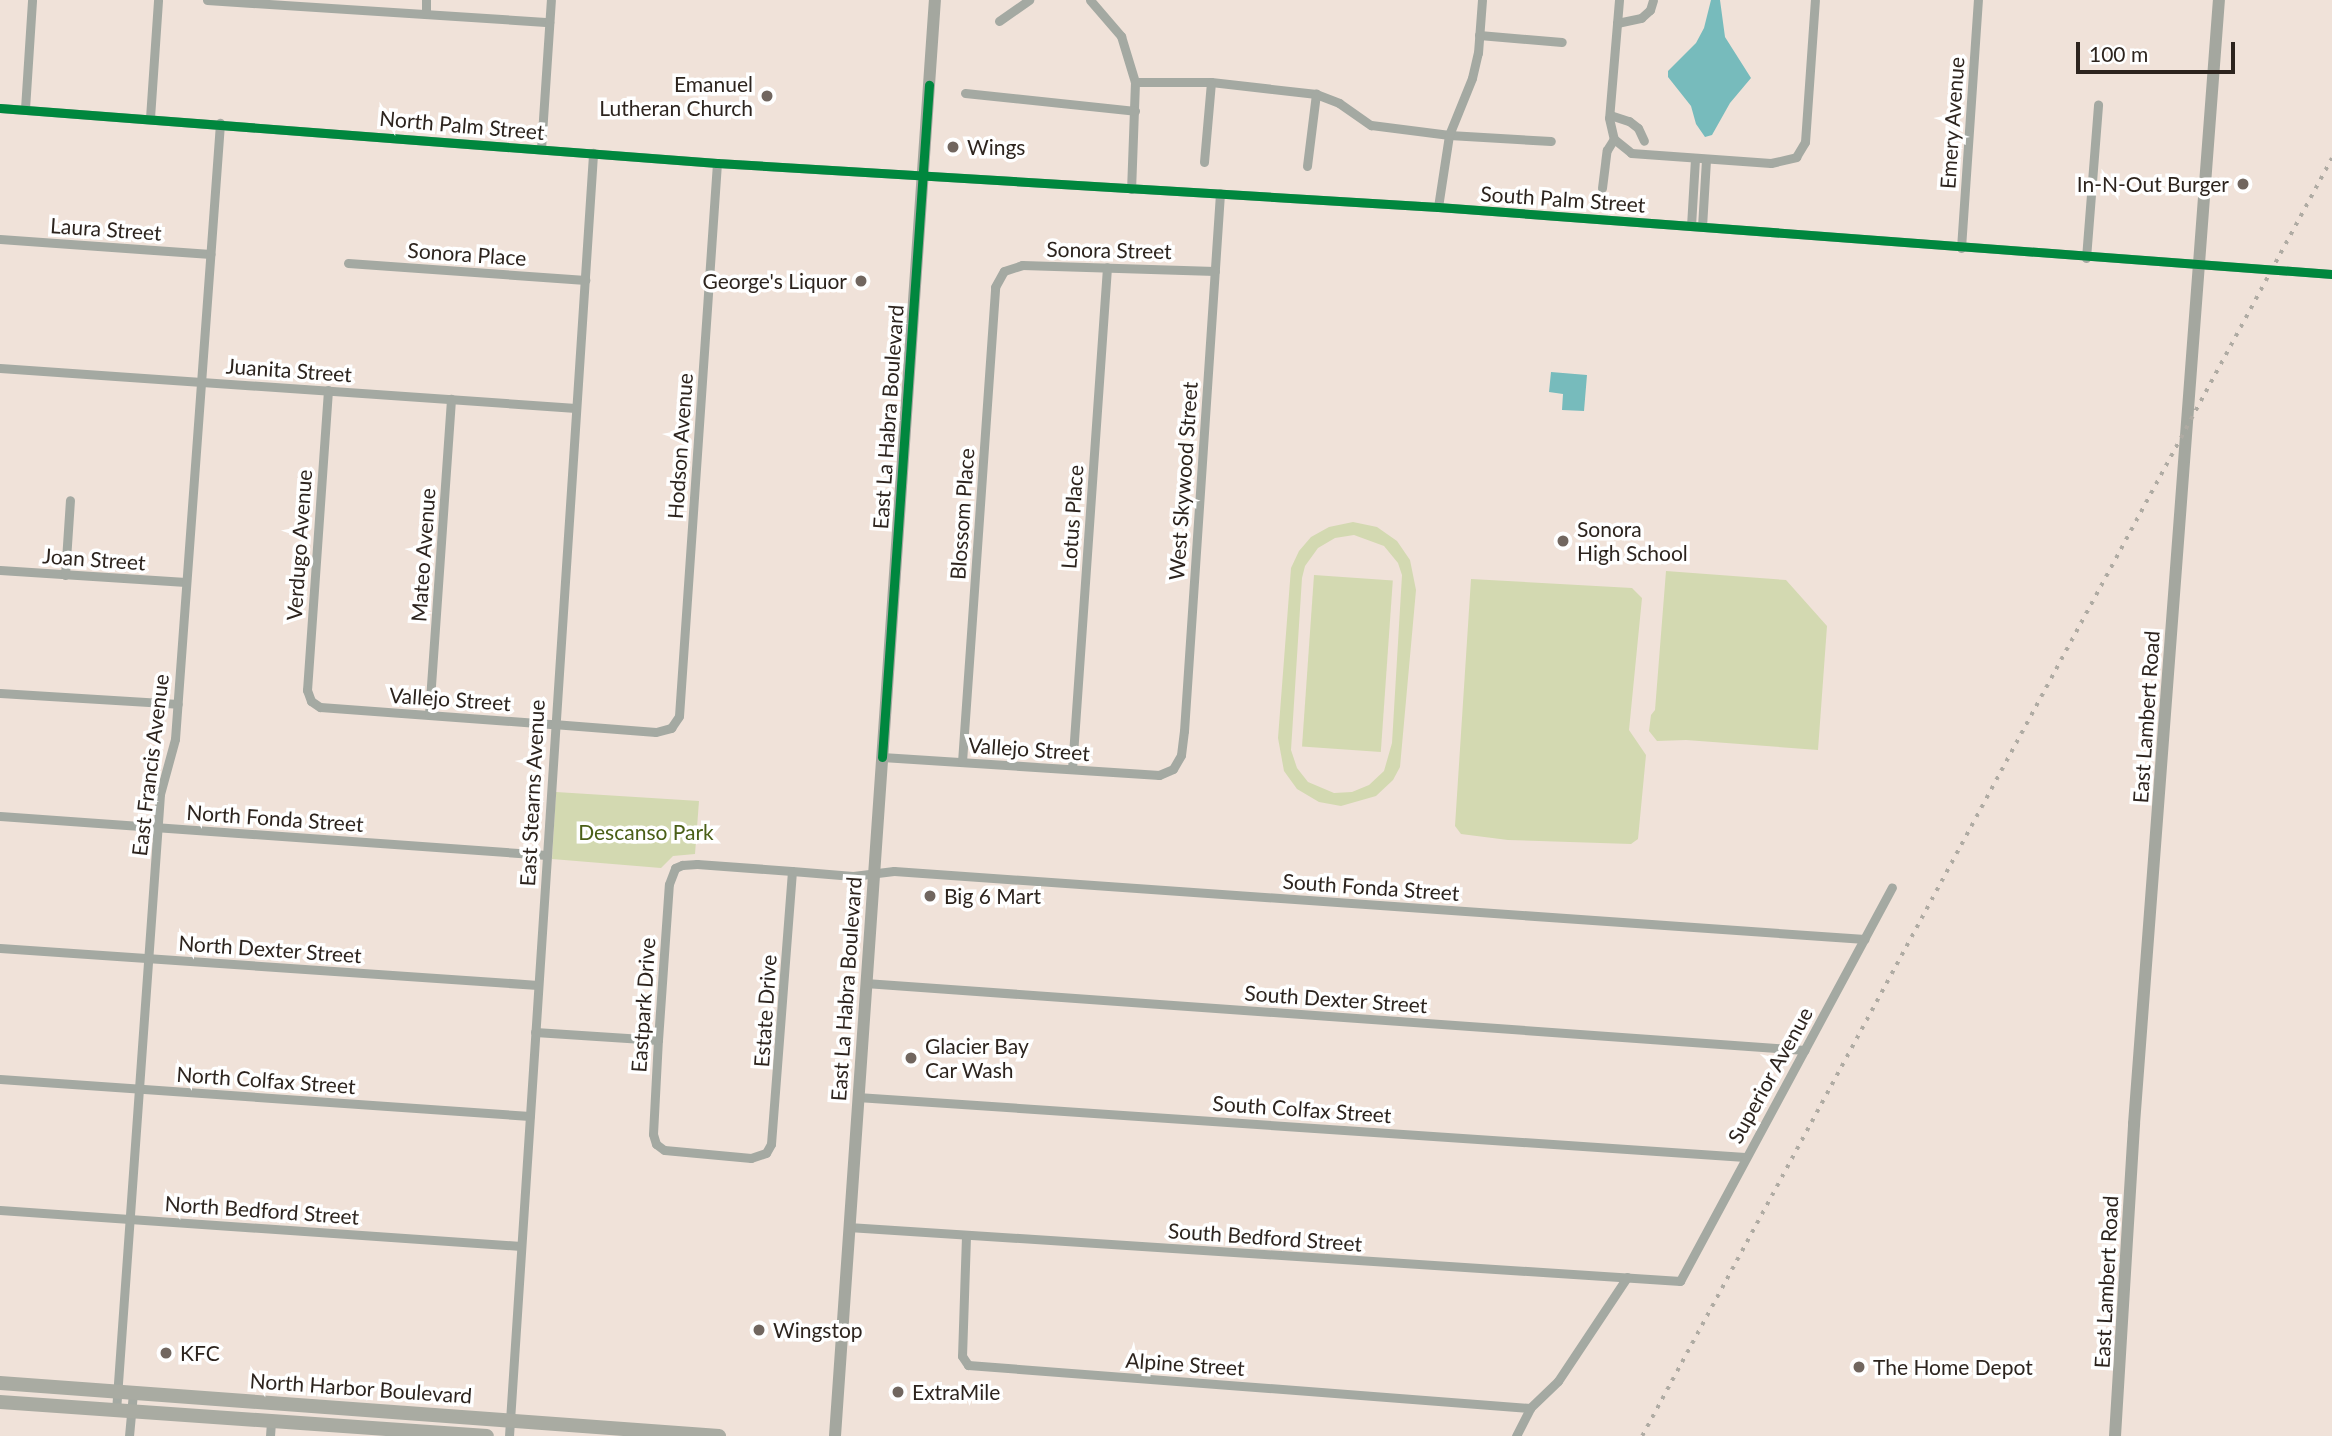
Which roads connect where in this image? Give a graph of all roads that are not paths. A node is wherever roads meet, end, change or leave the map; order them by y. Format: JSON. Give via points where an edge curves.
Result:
{"nodes":[{"id":1,"x":32,"y":0,"type":"edge"},
{"id":2,"x":158,"y":0,"type":"edge"},
{"id":3,"x":207,"y":0,"type":"edge"},
{"id":4,"x":426,"y":0,"type":"edge"},
{"id":5,"x":551,"y":0,"type":"edge"},
{"id":6,"x":935,"y":0,"type":"edge"},
{"id":7,"x":1029,"y":0,"type":"edge"},
{"id":8,"x":1091,"y":0,"type":"edge"},
{"id":9,"x":1482,"y":0,"type":"edge"},
{"id":10,"x":1619,"y":0,"type":"edge"},
{"id":11,"x":1653,"y":0,"type":"edge"},
{"id":12,"x":1815,"y":0,"type":"edge"},
{"id":13,"x":1978,"y":0,"type":"edge"},
{"id":14,"x":2218,"y":0,"type":"edge"},
{"id":15,"x":302,"y":3,"type":"edge"},
{"id":16,"x":425,"y":14,"type":"junction"},
{"id":17,"x":999,"y":21,"type":"dead end"},
{"id":18,"x":549,"y":22,"type":"junction"},
{"id":19,"x":1617,"y":27,"type":"junction"},
{"id":20,"x":1479,"y":34,"type":"junction"},
{"id":21,"x":1562,"y":41,"type":"dead end"},
{"id":22,"x":1135,"y":82,"type":"junction"},
{"id":23,"x":1211,"y":82,"type":"junction"},
{"id":24,"x":965,"y":93,"type":"dead end"},
{"id":25,"x":1316,"y":94,"type":"junction"},
{"id":26,"x":2098,"y":104,"type":"dead end"},
{"id":27,"x":0,"y":108,"type":"edge"},
{"id":28,"x":25,"y":110,"type":"junction"},
{"id":29,"x":1135,"y":111,"type":"junction"},
{"id":30,"x":1609,"y":115,"type":"junction"},
{"id":31,"x":150,"y":118,"type":"junction"},
{"id":32,"x":220,"y":123,"type":"junction"},
{"id":33,"x":1449,"y":135,"type":"junction"},
{"id":34,"x":1614,"y":139,"type":"junction"},
{"id":35,"x":1551,"y":141,"type":"dead end"},
{"id":36,"x":1644,"y":141,"type":"dead end"},
{"id":37,"x":541,"y":149,"type":"junction"},
{"id":38,"x":593,"y":153,"type":"junction"},
{"id":39,"x":1695,"y":158,"type":"junction"},
{"id":40,"x":1706,"y":159,"type":"junction"},
{"id":41,"x":1204,"y":162,"type":"dead end"},
{"id":42,"x":717,"y":163,"type":"junction"},
{"id":43,"x":1307,"y":166,"type":"dead end"},
{"id":44,"x":922,"y":176,"type":"junction"},
{"id":45,"x":1602,"y":188,"type":"dead end"},
{"id":46,"x":1131,"y":189,"type":"junction"},
{"id":47,"x":1220,"y":193,"type":"junction"},
{"id":48,"x":1438,"y":207,"type":"junction"},
{"id":49,"x":1691,"y":226,"type":"junction"},
{"id":50,"x":1702,"y":227,"type":"junction"},
{"id":51,"x":0,"y":239,"type":"edge"},
{"id":52,"x":1961,"y":248,"type":"junction"},
{"id":53,"x":210,"y":254,"type":"junction"},
{"id":54,"x":2086,"y":258,"type":"junction"},
{"id":55,"x":348,"y":263,"type":"dead end"},
{"id":56,"x":2201,"y":266,"type":"junction"},
{"id":57,"x":1107,"y":267,"type":"junction"},
{"id":58,"x":1003,"y":271,"type":"joint"},
{"id":59,"x":1215,"y":271,"type":"junction"},
{"id":60,"x":2332,"y":274,"type":"edge"},
{"id":61,"x":584,"y":280,"type":"junction"},
{"id":62,"x":0,"y":368,"type":"edge"},
{"id":63,"x":200,"y":382,"type":"junction"},
{"id":64,"x":328,"y":390,"type":"junction"},
{"id":65,"x":451,"y":399,"type":"junction"},
{"id":66,"x":576,"y":408,"type":"junction"},
{"id":67,"x":70,"y":500,"type":"dead end"},
{"id":68,"x":0,"y":570,"type":"edge"},
{"id":69,"x":65,"y":575,"type":"junction"},
{"id":70,"x":186,"y":582,"type":"junction"},
{"id":71,"x":0,"y":693,"type":"edge"},
{"id":72,"x":311,"y":701,"type":"joint"},
{"id":73,"x":178,"y":704,"type":"junction"},
{"id":74,"x":429,"y":714,"type":"junction"},
{"id":75,"x":553,"y":724,"type":"junction"},
{"id":76,"x":671,"y":728,"type":"joint"},
{"id":77,"x":882,"y":757,"type":"junction"},
{"id":78,"x":962,"y":762,"type":"junction"},
{"id":79,"x":1072,"y":769,"type":"junction"},
{"id":80,"x":1173,"y":769,"type":"joint"},
{"id":81,"x":0,"y":816,"type":"edge"},
{"id":82,"x":158,"y":827,"type":"junction"},
{"id":83,"x":547,"y":855,"type":"junction"},
{"id":84,"x":792,"y":871,"type":"junction"},
{"id":85,"x":874,"y":873,"type":"junction"},
{"id":86,"x":1892,"y":887,"type":"dead end"},
{"id":87,"x":1865,"y":939,"type":"junction"},
{"id":88,"x":0,"y":948,"type":"edge"},
{"id":89,"x":149,"y":958,"type":"junction"},
{"id":90,"x":865,"y":983,"type":"junction"},
{"id":91,"x":538,"y":985,"type":"junction"},
{"id":92,"x":535,"y":1032,"type":"junction"},
{"id":93,"x":658,"y":1040,"type":"junction"},
{"id":94,"x":1805,"y":1050,"type":"junction"},
{"id":95,"x":0,"y":1079,"type":"edge"},
{"id":96,"x":139,"y":1088,"type":"junction"},
{"id":97,"x":857,"y":1097,"type":"junction"},
{"id":98,"x":530,"y":1116,"type":"junction"},
{"id":99,"x":656,"y":1144,"type":"joint"},
{"id":100,"x":1745,"y":1157,"type":"junction"},
{"id":101,"x":0,"y":1210,"type":"edge"},
{"id":102,"x":131,"y":1218,"type":"junction"},
{"id":103,"x":848,"y":1227,"type":"junction"},
{"id":104,"x":966,"y":1236,"type":"junction"},
{"id":105,"x":521,"y":1246,"type":"junction"},
{"id":106,"x":1627,"y":1277,"type":"junction"},
{"id":107,"x":1681,"y":1281,"type":"joint"},
{"id":108,"x":0,"y":1383,"type":"edge"},
{"id":109,"x":118,"y":1392,"type":"junction"},
{"id":110,"x":133,"y":1393,"type":"junction"},
{"id":111,"x":0,"y":1402,"type":"edge"},
{"id":112,"x":1530,"y":1408,"type":"junction"},
{"id":113,"x":116,"y":1411,"type":"junction"},
{"id":114,"x":131,"y":1412,"type":"junction"},
{"id":115,"x":510,"y":1420,"type":"junction"},
{"id":116,"x":271,"y":1429,"type":"edge"},
{"id":117,"x":130,"y":1436,"type":"edge"},
{"id":118,"x":487,"y":1436,"type":"edge"},
{"id":119,"x":509,"y":1436,"type":"edge"},
{"id":120,"x":719,"y":1436,"type":"edge"},
{"id":121,"x":835,"y":1436,"type":"edge"},
{"id":122,"x":1516,"y":1436,"type":"edge"},
{"id":123,"x":2115,"y":1436,"type":"edge"}],
"edges":[{"from":1,"to":28,"type":"street"},
{"from":2,"to":31,"type":"street"},
{"from":3,"to":15,"type":"street"},
{"from":4,"to":16,"type":"street"},
{"from":5,"to":18,"type":"street"},
{"from":6,"to":44,"type":"main road","name":"East La Habra Boulevard"},
{"from":7,"to":17,"type":"street"},
{"from":8,"to":22,"type":"street","via":[[1121,36]]},
{"from":9,"to":20,"type":"street"},
{"from":10,"to":19,"type":"street"},
{"from":11,"to":19,"type":"street","via":[[1641,18]]},
{"from":12,"to":40,"type":"street","via":[[1805,142],[1796,157],[1771,163]]},
{"from":13,"to":52,"type":"street","name":"Emery Avenue"},
{"from":14,"to":56,"type":"main road","name":"East Lambert Road"},
{"from":15,"to":16,"type":"street"},
{"from":16,"to":18,"type":"street"},
{"from":18,"to":37,"type":"street"},
{"from":19,"to":30,"type":"street"},
{"from":20,"to":21,"type":"street"},
{"from":20,"to":33,"type":"street","via":[[1472,78]]},
{"from":22,"to":23,"type":"street"},
{"from":22,"to":29,"type":"street"},
{"from":23,"to":25,"type":"street"},
{"from":23,"to":41,"type":"street"},
{"from":24,"to":29,"type":"street"},
{"from":25,"to":33,"type":"street","via":[[1371,125]]},
{"from":25,"to":43,"type":"street"},
{"from":26,"to":54,"type":"street"},
{"from":27,"to":28,"type":"street","name":"North Palm Street"},
{"from":28,"to":31,"type":"street","name":"North Palm Street"},
{"from":29,"to":46,"type":"street"},
{"from":30,"to":34,"type":"street"},
{"from":30,"to":36,"type":"street","via":[[1629,121]]},
{"from":31,"to":32,"type":"street","name":"North Palm Street"},
{"from":32,"to":37,"type":"street","name":"North Palm Street"},
{"from":32,"to":53,"type":"street","name":"East Francis Avenue"},
{"from":33,"to":35,"type":"street"},
{"from":33,"to":48,"type":"street"},
{"from":34,"to":39,"type":"street","via":[[1631,153]]},
{"from":34,"to":45,"type":"street","via":[[1607,150]]},
{"from":37,"to":38,"type":"street","name":"North Palm Street"},
{"from":38,"to":42,"type":"street","name":"North Palm Street"},
{"from":38,"to":61,"type":"street","name":"East Stearns Avenue"},
{"from":39,"to":40,"type":"street"},
{"from":39,"to":49,"type":"street"},
{"from":40,"to":50,"type":"street"},
{"from":42,"to":44,"type":"street","name":"North Palm Street"},
{"from":42,"to":76,"type":"street","name":"Hodson Avenue","via":[[679,716]]},
{"from":44,"to":46,"type":"street","name":"South Palm Street"},
{"from":44,"to":77,"type":"main road","name":"East La Habra Boulevard"},
{"from":46,"to":47,"type":"street","name":"South Palm Street"},
{"from":47,"to":48,"type":"street","name":"South Palm Street"},
{"from":47,"to":59,"type":"street","name":"West Skywood Street"},
{"from":48,"to":49,"type":"street","name":"South Palm Street"},
{"from":49,"to":50,"type":"street","name":"South Palm Street"},
{"from":50,"to":52,"type":"street","name":"South Palm Street"},
{"from":51,"to":53,"type":"street","name":"Laura Street"},
{"from":52,"to":54,"type":"street","name":"South Palm Street"},
{"from":53,"to":63,"type":"street","name":"East Francis Avenue"},
{"from":54,"to":56,"type":"street","name":"South Palm Street"},
{"from":55,"to":61,"type":"street","name":"Sonora Place"},
{"from":56,"to":60,"type":"street"},
{"from":56,"to":123,"type":"main road","name":"East Lambert Road","via":[[2185,430]]},
{"from":57,"to":58,"type":"street","name":"Sonora Street","via":[[1022,265]]},
{"from":57,"to":59,"type":"street","name":"Sonora Street"},
{"from":57,"to":79,"type":"street","name":"Lotus Place"},
{"from":58,"to":78,"type":"street","name":"Blossom Place","via":[[996,287]]},
{"from":59,"to":80,"type":"street","name":"West Skywood Street","via":[[1184,731],[1181,755]]},
{"from":61,"to":66,"type":"street","name":"East Stearns Avenue"},
{"from":62,"to":63,"type":"street","name":"Juanita Street"},
{"from":63,"to":64,"type":"street","name":"Juanita Street"},
{"from":63,"to":70,"type":"street","name":"East Francis Avenue"},
{"from":64,"to":65,"type":"street","name":"Juanita Street"},
{"from":64,"to":72,"type":"street","name":"Verdugo Avenue","via":[[307,690]]},
{"from":65,"to":66,"type":"street","name":"Juanita Street"},
{"from":65,"to":74,"type":"street","name":"Mateo Avenue"},
{"from":66,"to":75,"type":"street","name":"East Stearns Avenue"},
{"from":67,"to":69,"type":"street"},
{"from":68,"to":69,"type":"street","name":"Joan Street"},
{"from":69,"to":70,"type":"street","name":"Joan Street"},
{"from":70,"to":73,"type":"street","name":"East Francis Avenue"},
{"from":71,"to":73,"type":"street"},
{"from":72,"to":74,"type":"street","name":"Vallejo Street","via":[[320,707]]},
{"from":73,"to":82,"type":"street","name":"East Francis Avenue"},
{"from":74,"to":75,"type":"street","name":"Vallejo Street"},
{"from":75,"to":76,"type":"street","name":"Vallejo Street","via":[[656,732]]},
{"from":75,"to":83,"type":"street","name":"East Stearns Avenue"},
{"from":77,"to":78,"type":"street","name":"Vallejo Street"},
{"from":77,"to":85,"type":"main road","name":"East La Habra Boulevard"},
{"from":78,"to":79,"type":"street","name":"Vallejo Street"},
{"from":79,"to":80,"type":"street","name":"Vallejo Street","via":[[1159,775]]},
{"from":81,"to":82,"type":"street","name":"North Fonda Street"},
{"from":82,"to":83,"type":"street","name":"North Fonda Street"},
{"from":82,"to":89,"type":"street","name":"East Francis Avenue"},
{"from":83,"to":91,"type":"street","name":"East Stearns Avenue"},
{"from":84,"to":85,"type":"street","via":[[853,876]]},
{"from":84,"to":93,"type":"street","name":"Eastpark Drive","via":[[697,864],[674,868]]},
{"from":84,"to":99,"type":"street","name":"Estate Drive","via":[[773,1133],[766,1153],[751,1158],[677,1153]]},
{"from":85,"to":87,"type":"street","name":"South Fonda Street","via":[[902,871]]},
{"from":85,"to":90,"type":"main road","name":"East La Habra Boulevard"},
{"from":86,"to":87,"type":"street","name":"Superior Avenue"},
{"from":87,"to":94,"type":"street","name":"Superior Avenue"},
{"from":88,"to":89,"type":"street","name":"North Dexter Street"},
{"from":89,"to":91,"type":"street","name":"North Dexter Street"},
{"from":89,"to":96,"type":"street","name":"East Francis Avenue"},
{"from":90,"to":94,"type":"street","name":"South Dexter Street"},
{"from":90,"to":97,"type":"main road","name":"East La Habra Boulevard"},
{"from":91,"to":92,"type":"street","name":"East Stearns Avenue"},
{"from":92,"to":93,"type":"street"},
{"from":92,"to":98,"type":"street","name":"East Stearns Avenue"},
{"from":93,"to":99,"type":"street","name":"Eastpark Drive"},
{"from":94,"to":100,"type":"street","name":"Superior Avenue"},
{"from":95,"to":96,"type":"street","name":"North Colfax Street"},
{"from":96,"to":98,"type":"street","name":"North Colfax Street"},
{"from":96,"to":102,"type":"street","name":"East Francis Avenue"},
{"from":97,"to":100,"type":"street","name":"South Colfax Street"},
{"from":97,"to":103,"type":"main road","name":"East La Habra Boulevard"},
{"from":98,"to":105,"type":"street","name":"East Stearns Avenue"},
{"from":100,"to":107,"type":"street","name":"Superior Avenue"},
{"from":101,"to":102,"type":"street","name":"North Bedford Street"},
{"from":102,"to":105,"type":"street","name":"North Bedford Street"},
{"from":102,"to":109,"type":"street","name":"East Francis Avenue"},
{"from":103,"to":104,"type":"street","name":"South Bedford Street"},
{"from":103,"to":121,"type":"main road","name":"East La Habra Boulevard"},
{"from":104,"to":106,"type":"street","name":"South Bedford Street"},
{"from":104,"to":112,"type":"street","name":"Alpine Street","via":[[962,1356],[968,1365]]},
{"from":105,"to":115,"type":"street","name":"East Stearns Avenue"},
{"from":106,"to":107,"type":"street","name":"South Bedford Street"},
{"from":106,"to":112,"type":"street","via":[[1558,1381]]},
{"from":108,"to":109,"type":"main road","name":"North Harbor Boulevard"},
{"from":109,"to":110,"type":"main road","name":"North Harbor Boulevard"},
{"from":109,"to":113,"type":"street","name":"East Francis Avenue"},
{"from":110,"to":114,"type":"street"},
{"from":110,"to":115,"type":"main road","name":"North Harbor Boulevard"},
{"from":111,"to":113,"type":"main road","name":"North Harbor Boulevard"},
{"from":112,"to":122,"type":"street"},
{"from":113,"to":114,"type":"main road","name":"North Harbor Boulevard"},
{"from":114,"to":116,"type":"main road","name":"North Harbor Boulevard"},
{"from":114,"to":117,"type":"street"},
{"from":115,"to":119,"type":"street","name":"East Stearns Avenue"},
{"from":115,"to":120,"type":"main road","name":"North Harbor Boulevard"},
{"from":116,"to":118,"type":"main road","name":"North Harbor Boulevard"}]}
